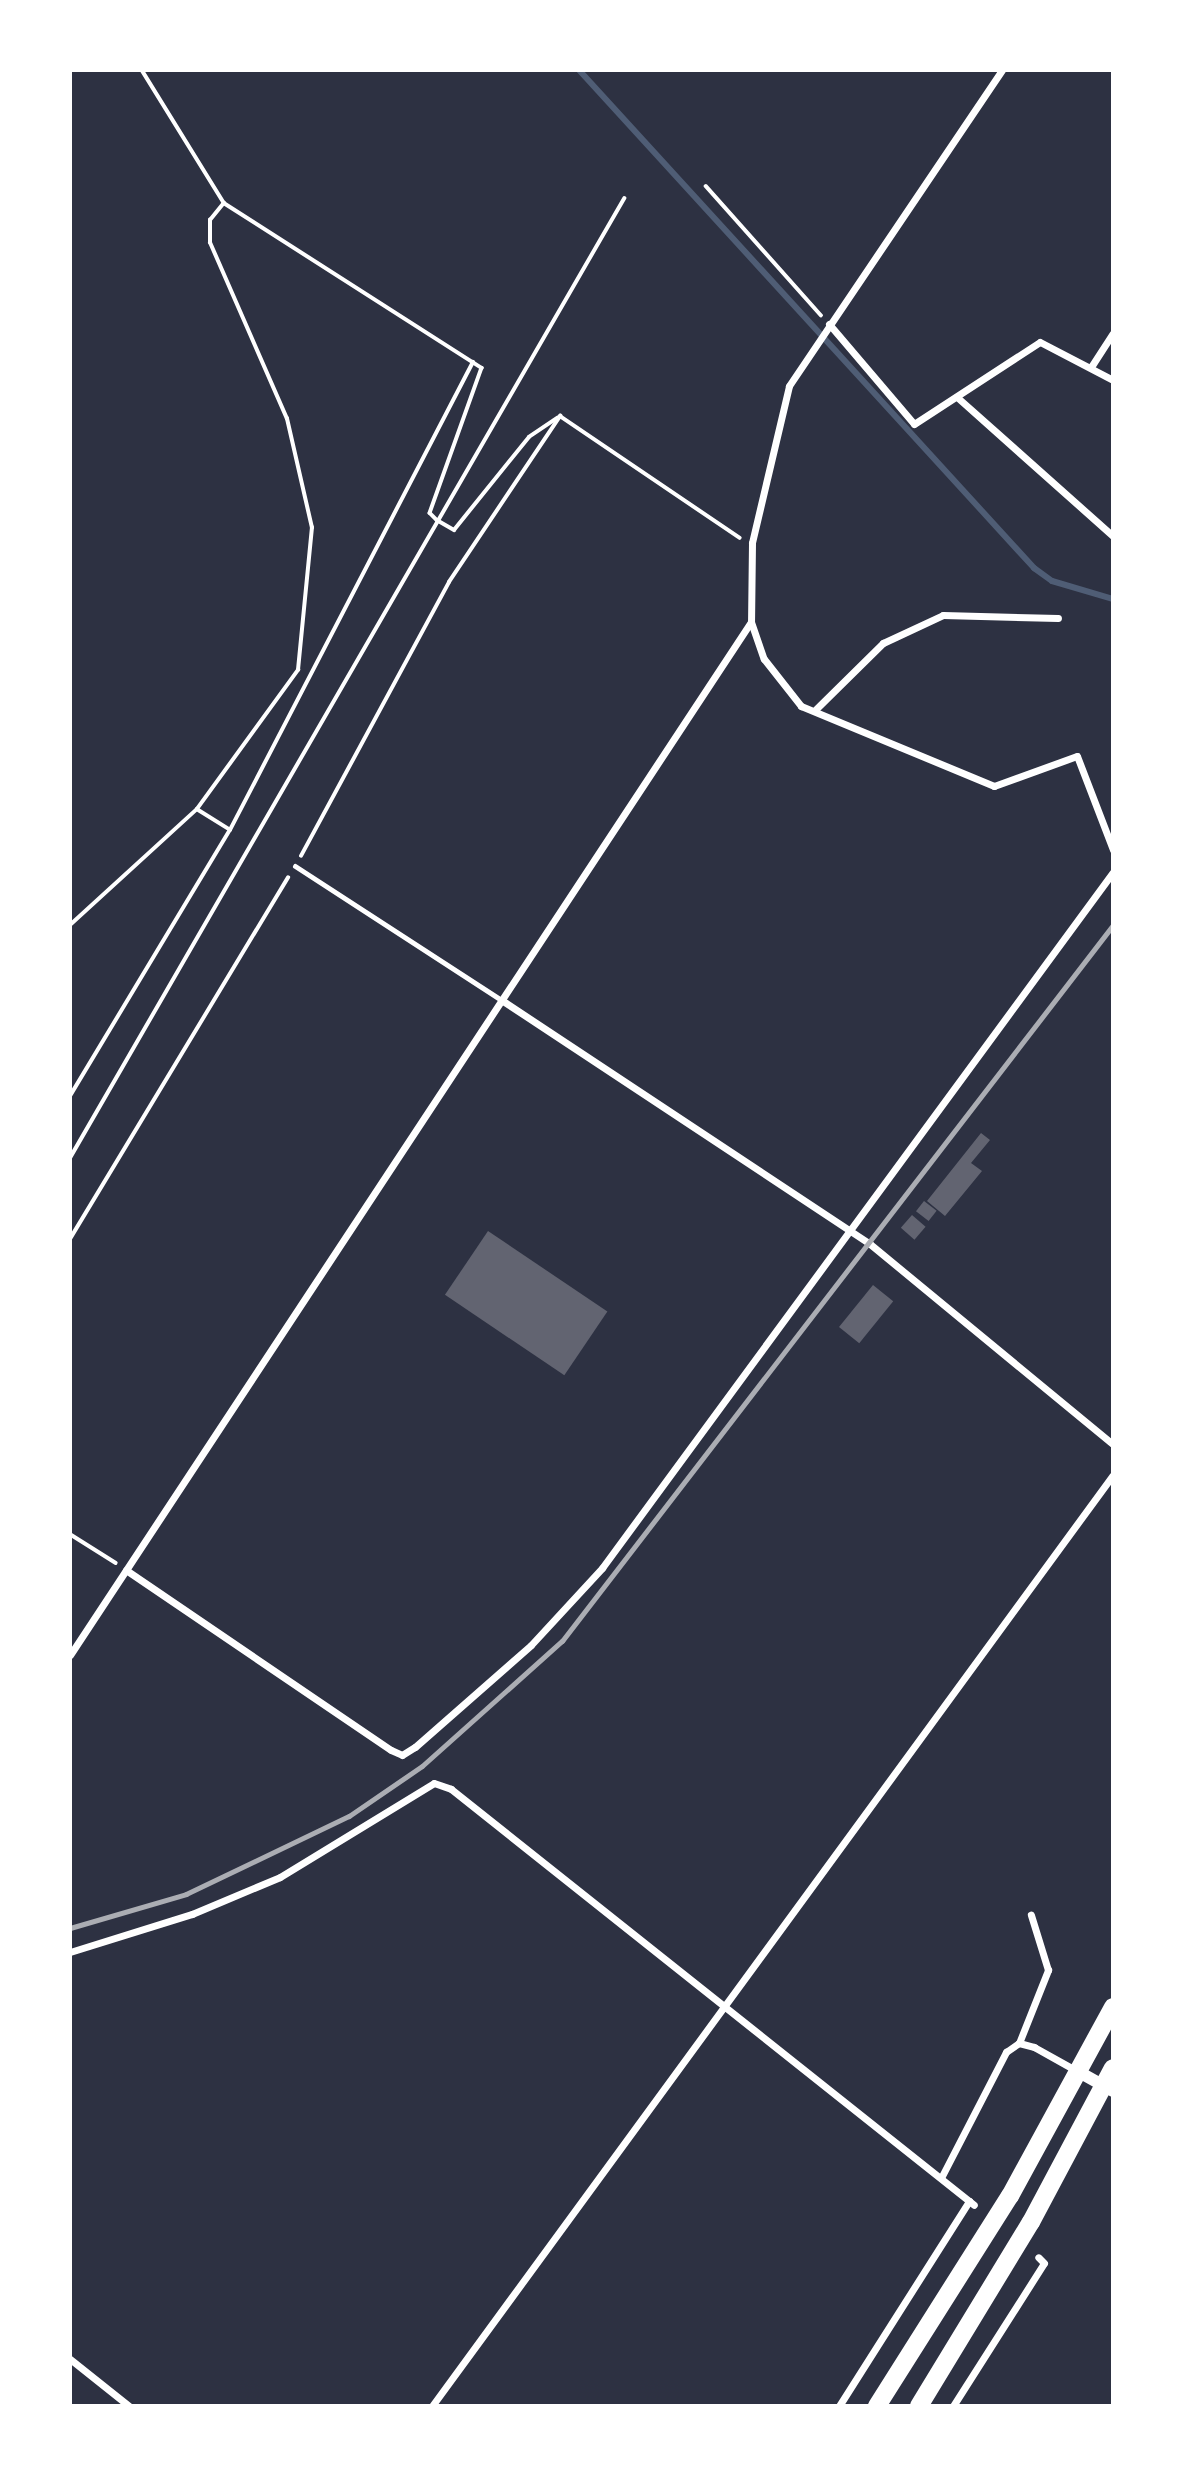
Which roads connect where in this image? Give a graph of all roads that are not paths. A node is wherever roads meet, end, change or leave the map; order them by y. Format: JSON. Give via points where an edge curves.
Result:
{"nodes":[{"id":1,"x":1002,"y":70,"type":"edge"},
{"id":2,"x":829,"y":324,"type":"junction"},
{"id":3,"x":1113,"y":332,"type":"edge"},
{"id":4,"x":1091,"y":367,"type":"junction"},
{"id":5,"x":1113,"y":380,"type":"edge"},
{"id":6,"x":958,"y":398,"type":"junction"},
{"id":7,"x":1113,"y":536,"type":"edge"},
{"id":8,"x":1058,"y":618,"type":"dead end"},
{"id":9,"x":751,"y":622,"type":"junction"},
{"id":10,"x":816,"y":709,"type":"junction"},
{"id":11,"x":1113,"y":850,"type":"edge"},
{"id":12,"x":295,"y":866,"type":"road end"},
{"id":13,"x":1113,"y":872,"type":"edge"},
{"id":14,"x":503,"y":1001,"type":"junction"},
{"id":15,"x":848,"y":1233,"type":"junction"},
{"id":16,"x":1113,"y":1444,"type":"edge"},
{"id":17,"x":1113,"y":1475,"type":"edge"},
{"id":18,"x":126,"y":1570,"type":"junction"},
{"id":19,"x":70,"y":1655,"type":"edge"},
{"id":20,"x":1031,"y":1915,"type":"dead end"},
{"id":21,"x":70,"y":1952,"type":"edge"},
{"id":22,"x":723,"y":2004,"type":"junction"},
{"id":23,"x":1113,"y":2007,"type":"edge"},
{"id":24,"x":1019,"y":2043,"type":"junction"},
{"id":25,"x":1113,"y":2068,"type":"edge"},
{"id":26,"x":1079,"y":2072,"type":"junction"},
{"id":27,"x":1108,"y":2089,"type":"edge"},
{"id":28,"x":942,"y":2176,"type":"junction"},
{"id":29,"x":1038,"y":2257,"type":"dead end"},
{"id":30,"x":70,"y":2359,"type":"edge"},
{"id":31,"x":129,"y":2406,"type":"edge"},
{"id":32,"x":432,"y":2406,"type":"edge"},
{"id":33,"x":839,"y":2406,"type":"edge"},
{"id":34,"x":877,"y":2406,"type":"edge"},
{"id":35,"x":919,"y":2406,"type":"edge"},
{"id":36,"x":953,"y":2406,"type":"edge"}],
"edges":[{"from":1,"to":2,"type":"street"},
{"from":2,"to":6,"type":"street","via":[[914,424]]},
{"from":2,"to":9,"type":"street","via":[[789,386],[752,543]]},
{"from":3,"to":4,"type":"street"},
{"from":4,"to":5,"type":"street"},
{"from":4,"to":6,"type":"street","via":[[1040,342]]},
{"from":6,"to":7,"type":"street"},
{"from":8,"to":10,"type":"street","via":[[943,615],[883,643]]},
{"from":9,"to":10,"type":"street","via":[[764,659],[801,706]]},
{"from":9,"to":14,"type":"street"},
{"from":10,"to":11,"type":"street","via":[[994,786],[1077,756]]},
{"from":12,"to":14,"type":"lane"},
{"from":13,"to":15,"type":"street"},
{"from":14,"to":15,"type":"street"},
{"from":14,"to":18,"type":"street"},
{"from":15,"to":16,"type":"street"},
{"from":15,"to":18,"type":"street","via":[[602,1568],[474,1700],[402,1755]]},
{"from":17,"to":22,"type":"street"},
{"from":18,"to":19,"type":"street"},
{"from":20,"to":24,"type":"street","via":[[1048,1970]]},
{"from":21,"to":22,"type":"street","via":[[192,1914],[280,1877],[434,1783],[451,1789]]},
{"from":22,"to":28,"type":"street"},
{"from":22,"to":32,"type":"street"},
{"from":23,"to":26,"type":"main road"},
{"from":24,"to":26,"type":"street"},
{"from":24,"to":28,"type":"street","via":[[1006,2052]]},
{"from":25,"to":27,"type":"main road"},
{"from":26,"to":27,"type":"street"},
{"from":26,"to":34,"type":"main road"},
{"from":27,"to":35,"type":"main road"},
{"from":28,"to":33,"type":"street","via":[[971,2203]]},
{"from":29,"to":36,"type":"street","via":[[1044,2263]]},
{"from":30,"to":31,"type":"street"}]}
